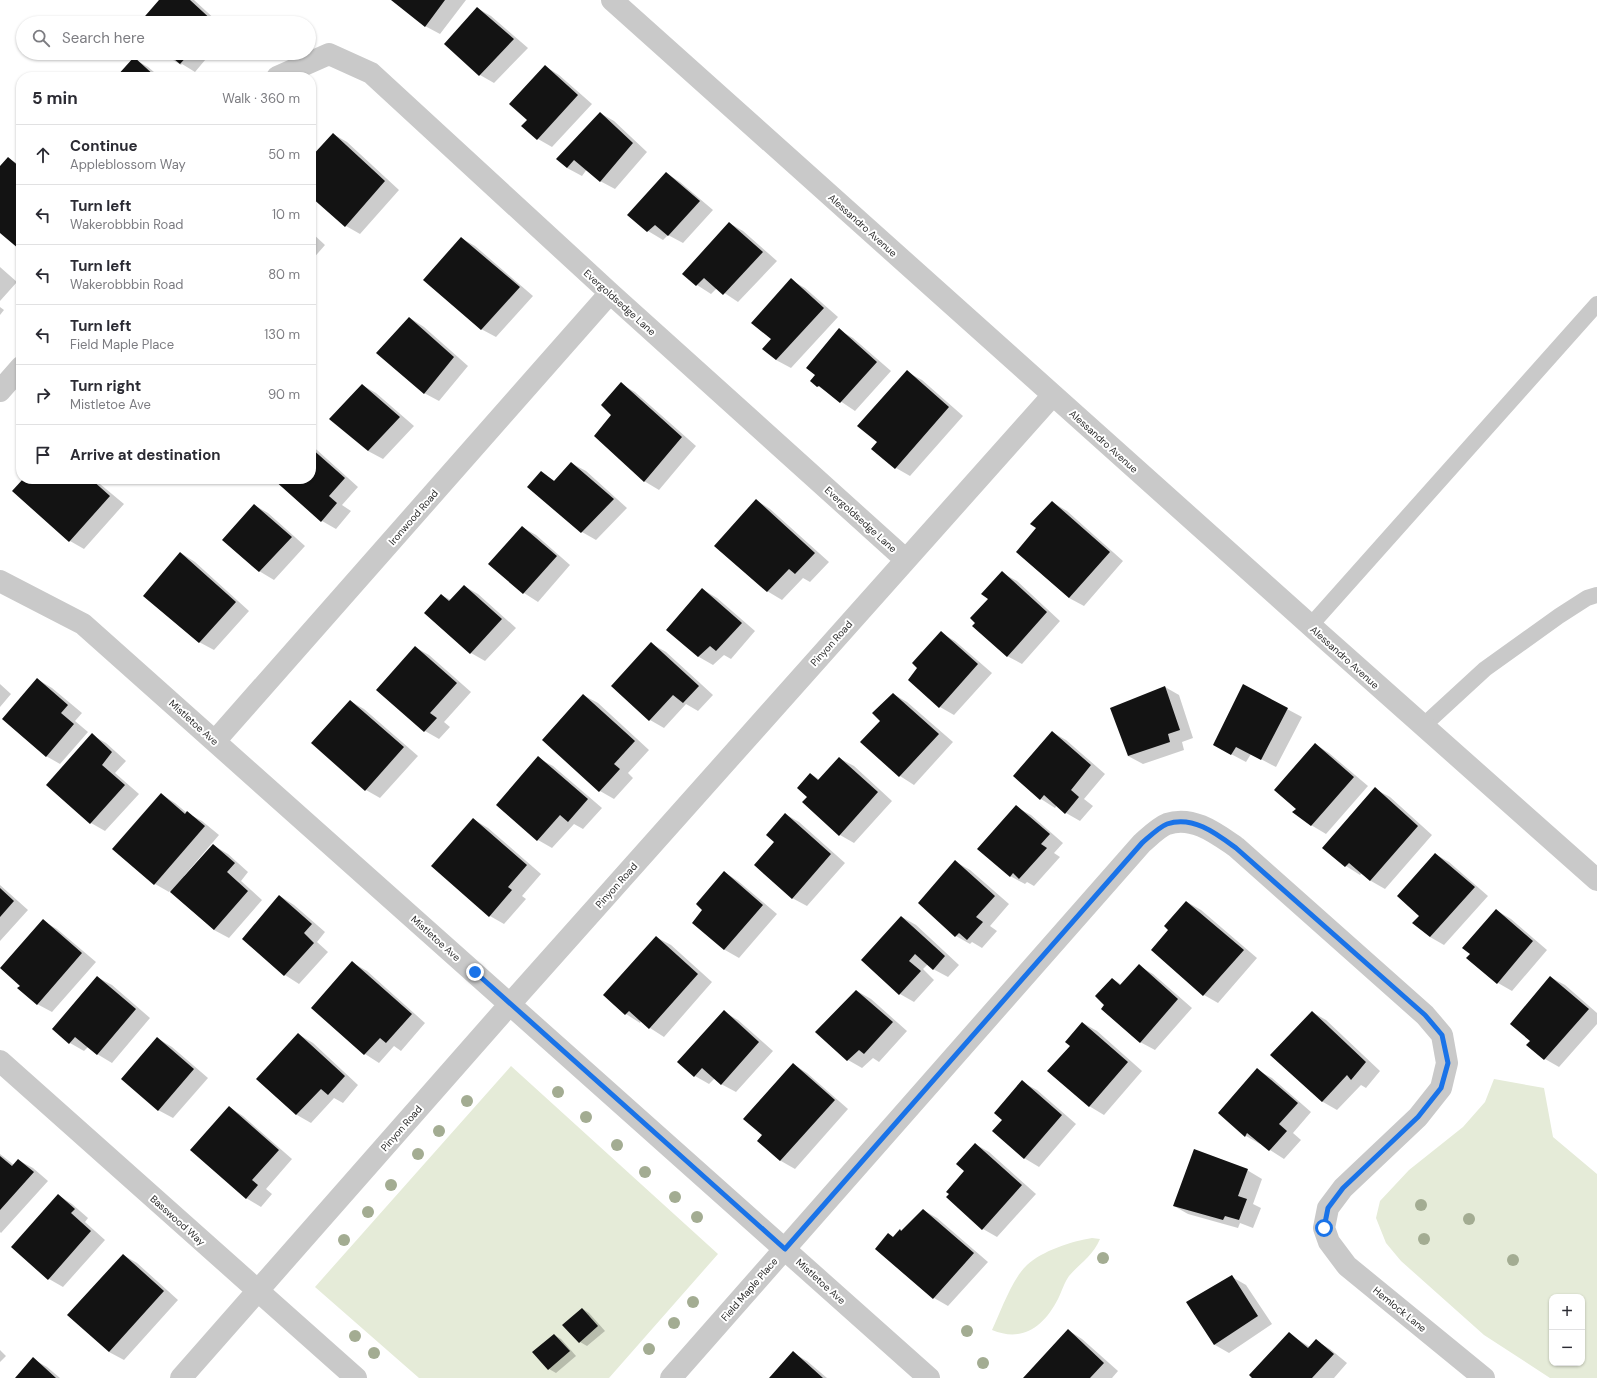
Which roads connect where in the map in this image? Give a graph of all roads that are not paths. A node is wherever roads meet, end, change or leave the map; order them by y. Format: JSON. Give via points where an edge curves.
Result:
{"nodes":[{"id":1,"x":612,"y":0,"type":"edge"},
{"id":2,"x":315,"y":60,"type":"edge"},
{"id":3,"x":316,"y":60,"type":"edge"},
{"id":4,"x":288,"y":72,"type":"edge"},
{"id":5,"x":610,"y":293,"type":"junction"},
{"id":6,"x":1597,"y":304,"type":"edge"},
{"id":7,"x":16,"y":373,"type":"edge"},
{"id":8,"x":0,"y":391,"type":"edge"},
{"id":9,"x":1053,"y":395,"type":"junction"},
{"id":10,"x":906,"y":560,"type":"junction"},
{"id":11,"x":0,"y":581,"type":"edge"},
{"id":12,"x":1597,"y":595,"type":"edge"},
{"id":13,"x":1310,"y":626,"type":"junction"},
{"id":14,"x":1423,"y":726,"type":"junction"},
{"id":15,"x":215,"y":741,"type":"junction"},
{"id":16,"x":1597,"y":880,"type":"edge"},
{"id":17,"x":510,"y":1004,"type":"junction"},
{"id":18,"x":0,"y":1061,"type":"edge"},
{"id":19,"x":1325,"y":1233,"type":"joint"},
{"id":20,"x":785,"y":1249,"type":"junction"},
{"id":21,"x":258,"y":1291,"type":"junction"},
{"id":22,"x":181,"y":1378,"type":"edge"},
{"id":23,"x":356,"y":1378,"type":"edge"},
{"id":24,"x":671,"y":1378,"type":"edge"},
{"id":25,"x":929,"y":1378,"type":"edge"},
{"id":26,"x":1484,"y":1378,"type":"edge"}],
"edges":[{"from":1,"to":9,"type":"street","name":"Alessandro Avenue"},
{"from":2,"to":4,"type":"street","name":"Evergoldsedge Lane"},
{"from":3,"to":5,"type":"street","name":"Evergoldsedge Lane","via":[[329,54],[371,74]]},
{"from":5,"to":10,"type":"street","name":"Evergoldsedge Lane"},
{"from":5,"to":15,"type":"street","name":"Ironwood Road"},
{"from":6,"to":13,"type":"lane"},
{"from":7,"to":8,"type":"street"},
{"from":9,"to":10,"type":"street","name":"Pinyon Road"},
{"from":9,"to":13,"type":"street","name":"Alessandro Avenue"},
{"from":10,"to":17,"type":"street","name":"Pinyon Road"},
{"from":11,"to":15,"type":"street","name":"Mistletoe Ave","via":[[84,624]]},
{"from":12,"to":14,"type":"lane","via":[[1587,598],[1565,612],[1485,669]]},
{"from":13,"to":14,"type":"street","name":"Alessandro Avenue"},
{"from":14,"to":16,"type":"street","name":"Alessandro Avenue"},
{"from":15,"to":17,"type":"street","name":"Mistletoe Ave"},
{"from":17,"to":20,"type":"street","name":"Mistletoe Ave"},
{"from":17,"to":21,"type":"street","name":"Pinyon Road"},
{"from":18,"to":21,"type":"street","name":"Basswood Way"},
{"from":19,"to":20,"type":"street","name":"Field Maple Place","via":[[1328,1208],[1343,1188],[1418,1117],[1441,1088],[1448,1063],[1442,1035],[1425,1015],[1236,848],[1213,831],[1187,822],[1167,824],[1142,843]]},
{"from":19,"to":26,"type":"street","name":"Hemlock Lane","via":[[1347,1266]]},
{"from":20,"to":24,"type":"street","name":"Field Maple Place"},
{"from":20,"to":25,"type":"street","name":"Mistletoe Ave"},
{"from":21,"to":22,"type":"street","name":"Pinyon Road"},
{"from":21,"to":23,"type":"street","name":"Basswood Way"}]}
